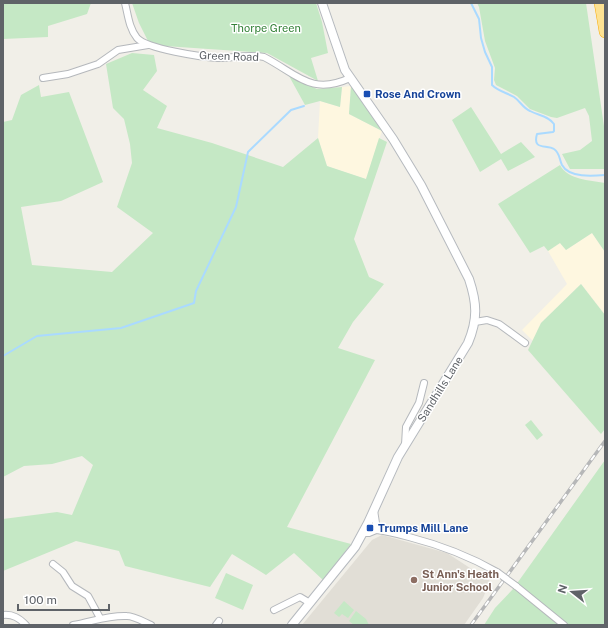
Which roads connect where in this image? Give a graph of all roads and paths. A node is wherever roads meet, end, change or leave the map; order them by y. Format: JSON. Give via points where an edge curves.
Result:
{"nodes":[{"id":1,"x":125,"y":3,"type":"edge"},
{"id":2,"x":322,"y":3,"type":"edge"},
{"id":3,"x":600,"y":3,"type":"edge"},
{"id":4,"x":605,"y":32,"type":"edge"},
{"id":5,"x":150,"y":45,"type":"junction"},
{"id":6,"x":43,"y":78,"type":"dead end"},
{"id":7,"x":350,"y":78,"type":"junction"},
{"id":8,"x":475,"y":322,"type":"junction"},
{"id":9,"x":524,"y":343,"type":"dead end"},
{"id":10,"x":424,"y":383,"type":"dead end"},
{"id":11,"x":405,"y":446,"type":"junction"},
{"id":12,"x":374,"y":510,"type":"junction"},
{"id":13,"x":376,"y":530,"type":"junction"},
{"id":14,"x":363,"y":533,"type":"junction"},
{"id":15,"x":52,"y":564,"type":"dead end"},
{"id":16,"x":310,"y":603,"type":"junction"},
{"id":17,"x":274,"y":610,"type":"dead end"},
{"id":18,"x":3,"y":615,"type":"edge"},
{"id":19,"x":109,"y":617,"type":"junction"},
{"id":20,"x":100,"y":618,"type":"junction"},
{"id":21,"x":26,"y":625,"type":"edge"},
{"id":22,"x":73,"y":625,"type":"edge"},
{"id":23,"x":108,"y":625,"type":"edge"},
{"id":24,"x":151,"y":625,"type":"edge"},
{"id":25,"x":292,"y":625,"type":"edge"},
{"id":26,"x":564,"y":625,"type":"edge"}],
"edges":[{"from":1,"to":5,"type":"street","name":"Green Road","via":[[132,29],[141,42]]},
{"from":2,"to":7,"type":"main road"},
{"from":3,"to":4,"type":"highway"},
{"from":5,"to":6,"type":"street","name":"Green Road","via":[[118,50],[98,64],[68,74]]},
{"from":5,"to":7,"type":"street","name":"Green Road","via":[[218,58],[255,55],[264,57],[312,84],[328,85]]},
{"from":7,"to":8,"type":"main road","name":"Sandhills Lane","via":[[393,139],[421,185],[469,279],[475,296]]},
{"from":8,"to":9,"type":"street","via":[[487,320],[499,324]]},
{"from":8,"to":11,"type":"main road","name":"Sandhills Lane","via":[[460,357]]},
{"from":10,"to":11,"type":"street","via":[[419,403],[406,427]]},
{"from":11,"to":12,"type":"main road","name":"Sandhills Lane"},
{"from":12,"to":13,"type":"street"},
{"from":12,"to":14,"type":"main road","name":"Sandhills Lane"},
{"from":13,"to":14,"type":"street"},
{"from":13,"to":26,"type":"street","bridge":true,"via":[[431,543],[480,562],[516,586]]},
{"from":14,"to":16,"type":"main road","name":"Sandhills Lane"},
{"from":15,"to":20,"type":"street","via":[[63,572],[72,586],[88,596]]},
{"from":16,"to":17,"type":"street","via":[[300,597]]},
{"from":16,"to":25,"type":"main road","name":"Sandhills Lane"},
{"from":18,"to":21,"type":"street","via":[[14,616]]},
{"from":19,"to":20,"type":"street"},
{"from":19,"to":23,"type":"street"},
{"from":19,"to":24,"type":"street","via":[[128,616]]},
{"from":20,"to":22,"type":"street"}]}
